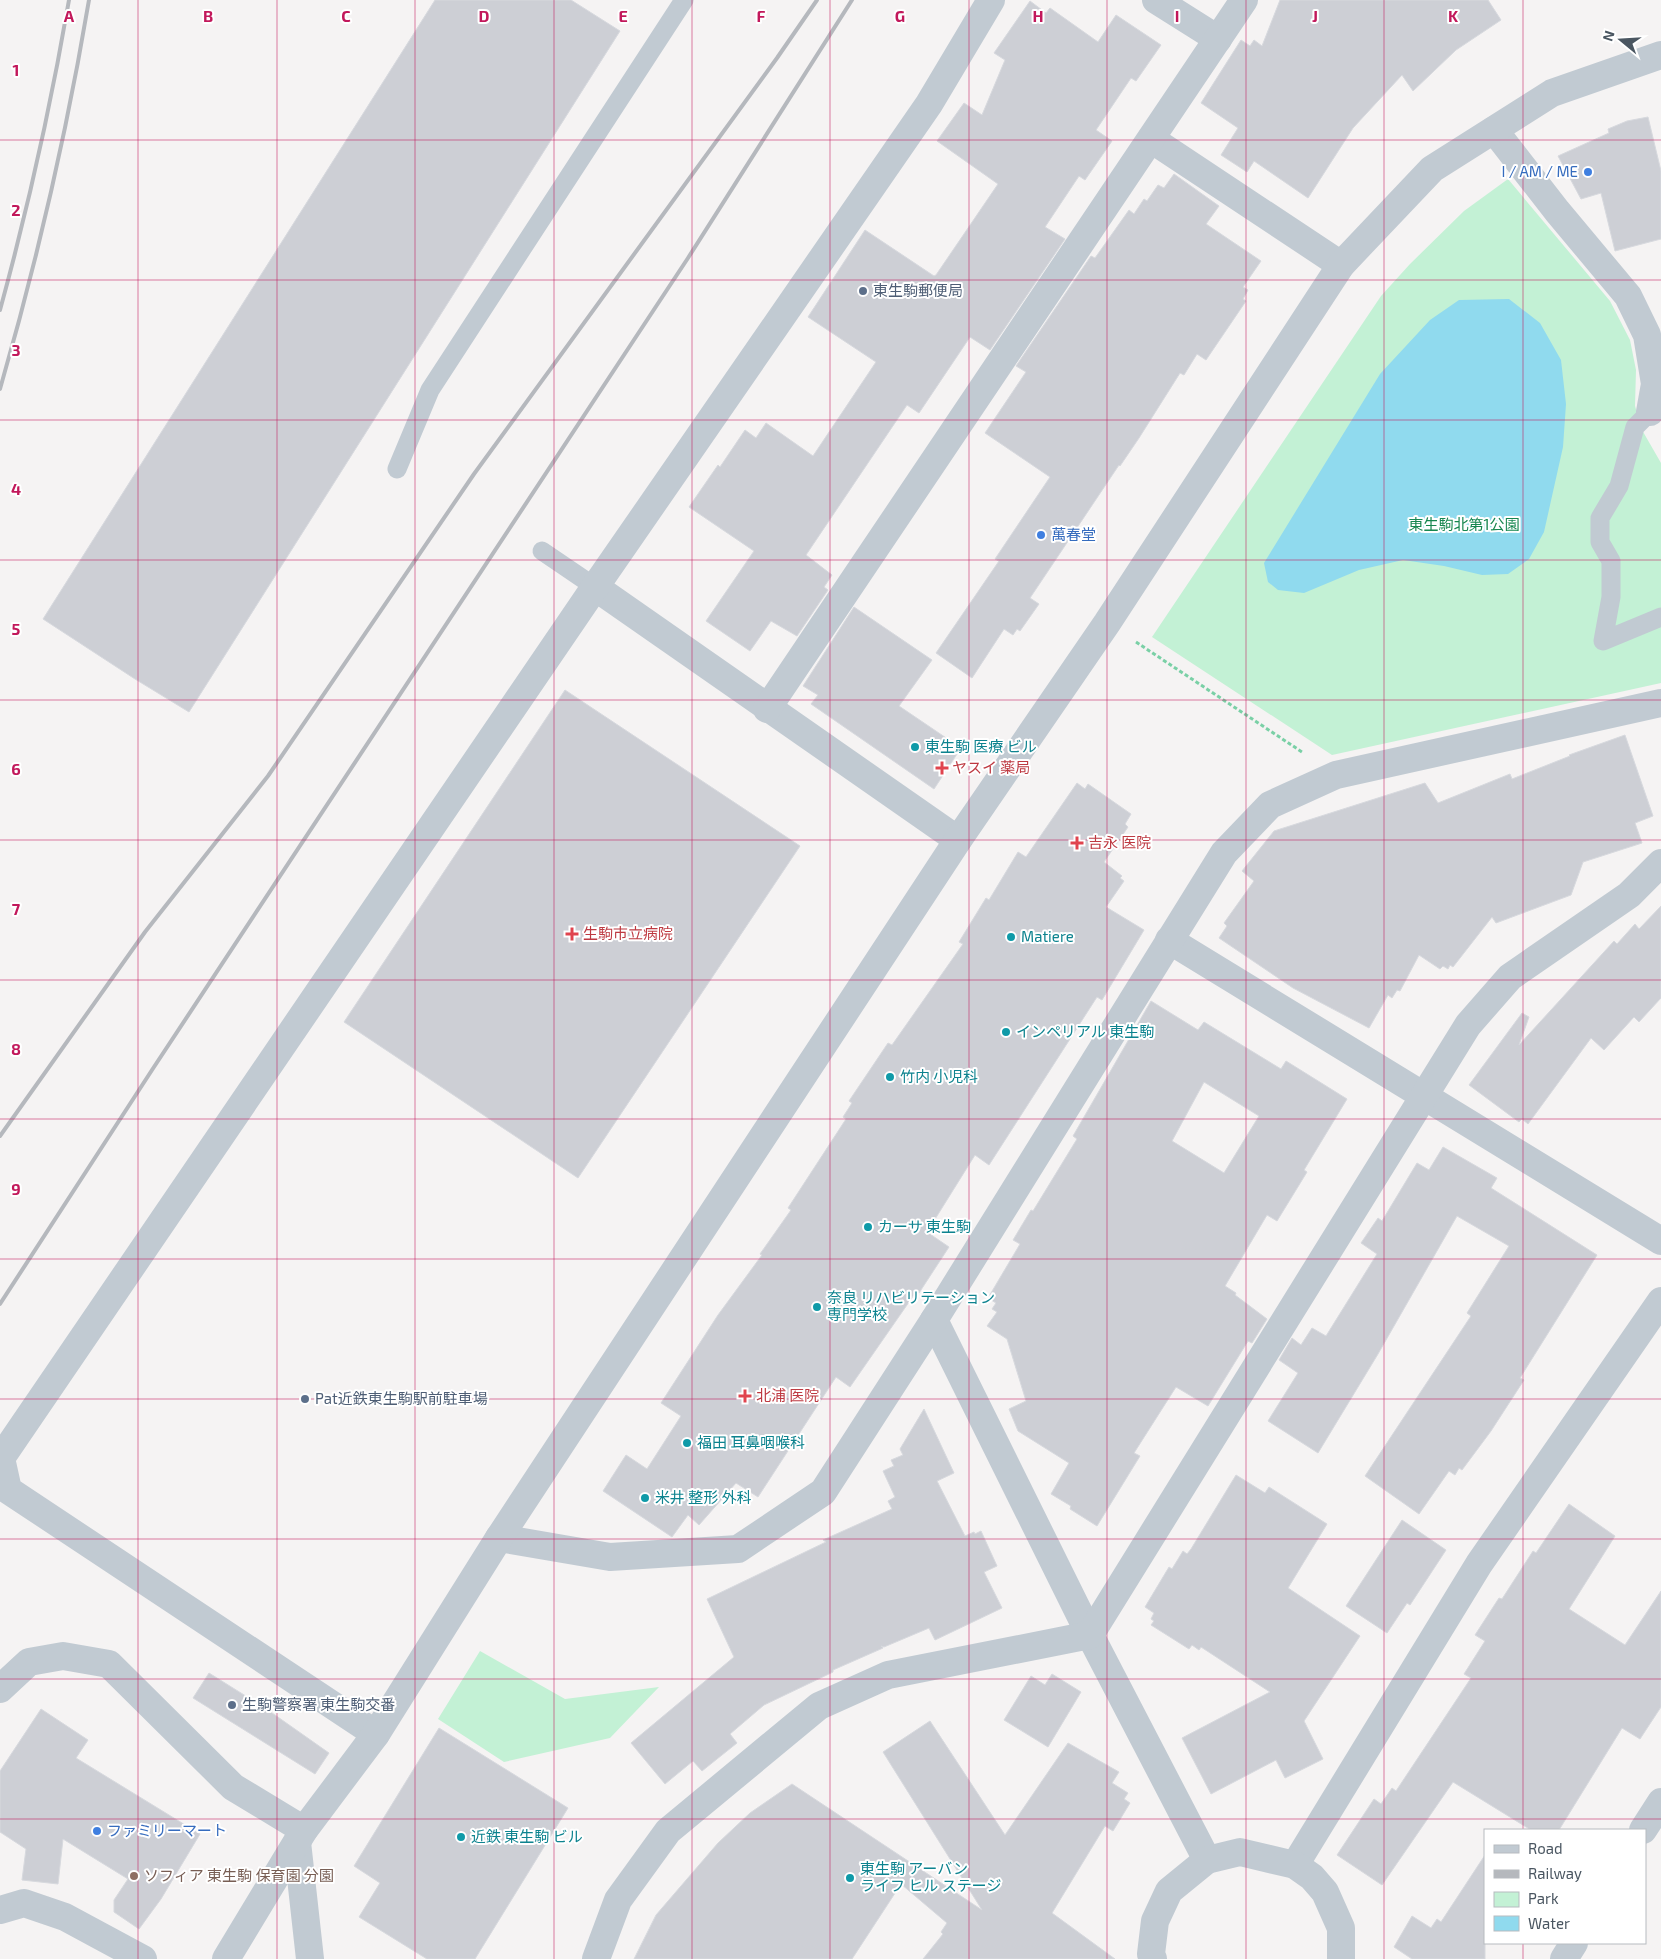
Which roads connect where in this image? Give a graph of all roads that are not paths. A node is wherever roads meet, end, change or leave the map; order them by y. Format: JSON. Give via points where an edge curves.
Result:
{"nodes":[{"id":1,"x":684,"y":0,"type":"edge"},
{"id":2,"x":991,"y":0,"type":"edge"},
{"id":3,"x":1156,"y":0,"type":"edge"},
{"id":4,"x":1244,"y":0,"type":"edge"},
{"id":5,"x":1218,"y":39,"type":"junction"},
{"id":6,"x":1661,"y":56,"type":"edge"},
{"id":7,"x":1494,"y":130,"type":"junction"},
{"id":8,"x":1151,"y":139,"type":"junction"},
{"id":9,"x":1341,"y":265,"type":"junction"},
{"id":10,"x":1650,"y":412,"type":"joint"},
{"id":11,"x":397,"y":469,"type":"dead end"},
{"id":12,"x":542,"y":551,"type":"dead end"},
{"id":13,"x":595,"y":587,"type":"junction"},
{"id":14,"x":1661,"y":617,"type":"edge"},
{"id":15,"x":1661,"y":702,"type":"edge"},
{"id":16,"x":767,"y":708,"type":"junction"},
{"id":17,"x":958,"y":840,"type":"junction"},
{"id":18,"x":1661,"y":863,"type":"edge"},
{"id":19,"x":1168,"y":940,"type":"junction"},
{"id":20,"x":1425,"y":1096,"type":"junction"},
{"id":21,"x":1661,"y":1241,"type":"edge"},
{"id":22,"x":1661,"y":1301,"type":"edge"},
{"id":23,"x":934,"y":1320,"type":"junction"},
{"id":24,"x":499,"y":1538,"type":"junction"},
{"id":25,"x":1090,"y":1635,"type":"junction"},
{"id":26,"x":0,"y":1689,"type":"edge"},
{"id":27,"x":376,"y":1734,"type":"junction"},
{"id":28,"x":1661,"y":1802,"type":"edge"},
{"id":29,"x":1644,"y":1829,"type":"edge"},
{"id":30,"x":301,"y":1836,"type":"junction"},
{"id":31,"x":1207,"y":1860,"type":"junction"},
{"id":32,"x":1295,"y":1865,"type":"junction"},
{"id":33,"x":0,"y":1910,"type":"edge"},
{"id":34,"x":1573,"y":1944,"type":"edge"},
{"id":35,"x":143,"y":1959,"type":"edge"},
{"id":36,"x":226,"y":1959,"type":"edge"},
{"id":37,"x":310,"y":1959,"type":"edge"},
{"id":38,"x":596,"y":1959,"type":"edge"},
{"id":39,"x":1153,"y":1959,"type":"edge"},
{"id":40,"x":1341,"y":1959,"type":"edge"},
{"id":41,"x":1564,"y":1959,"type":"edge"}],
"edges":[{"from":1,"to":11,"type":"lane","via":[[430,390]]},
{"from":2,"to":13,"type":"street","via":[[929,104]]},
{"from":3,"to":5,"type":"street"},
{"from":4,"to":5,"type":"street"},
{"from":5,"to":8,"type":"street"},
{"from":6,"to":7,"type":"street","via":[[1552,93]]},
{"from":7,"to":9,"type":"street","via":[[1432,169]]},
{"from":7,"to":10,"type":"street","via":[[1628,296],[1647,335],[1656,384]]},
{"from":8,"to":9,"type":"street"},
{"from":8,"to":16,"type":"street"},
{"from":9,"to":17,"type":"street","via":[[1107,622]]},
{"from":10,"to":14,"type":"lane","via":[[1636,427],[1619,486],[1600,518],[1600,542],[1611,561],[1611,597],[1603,641]]},
{"from":12,"to":13,"type":"lane"},
{"from":13,"to":16,"type":"street"},
{"from":13,"to":27,"type":"street","via":[[1,1458],[8,1490]]},
{"from":15,"to":19,"type":"street","via":[[1336,775],[1270,805],[1224,853]]},
{"from":16,"to":17,"type":"street"},
{"from":17,"to":24,"type":"street"},
{"from":18,"to":20,"type":"street","via":[[1629,895],[1510,977],[1468,1025]]},
{"from":19,"to":20,"type":"street"},
{"from":19,"to":23,"type":"street"},
{"from":20,"to":21,"type":"street"},
{"from":20,"to":25,"type":"street"},
{"from":22,"to":32,"type":"street","via":[[1479,1564]]},
{"from":23,"to":24,"type":"street","via":[[823,1492],[738,1549],[610,1557]]},
{"from":23,"to":25,"type":"street"},
{"from":24,"to":27,"type":"street"},
{"from":25,"to":31,"type":"street"},
{"from":25,"to":38,"type":"street","via":[[888,1675],[819,1706],[668,1831],[618,1900]]},
{"from":26,"to":30,"type":"street","via":[[29,1662],[63,1656],[109,1664],[233,1787]]},
{"from":27,"to":30,"type":"street"},
{"from":28,"to":29,"type":"street"},
{"from":30,"to":36,"type":"street"},
{"from":30,"to":37,"type":"street"},
{"from":31,"to":32,"type":"street","via":[[1240,1852]]},
{"from":31,"to":39,"type":"street","via":[[1169,1891],[1155,1921]]},
{"from":32,"to":40,"type":"street","via":[[1325,1892],[1340,1928]]},
{"from":33,"to":35,"type":"street","via":[[24,1903],[65,1917]]},
{"from":34,"to":41,"type":"street"}]}
